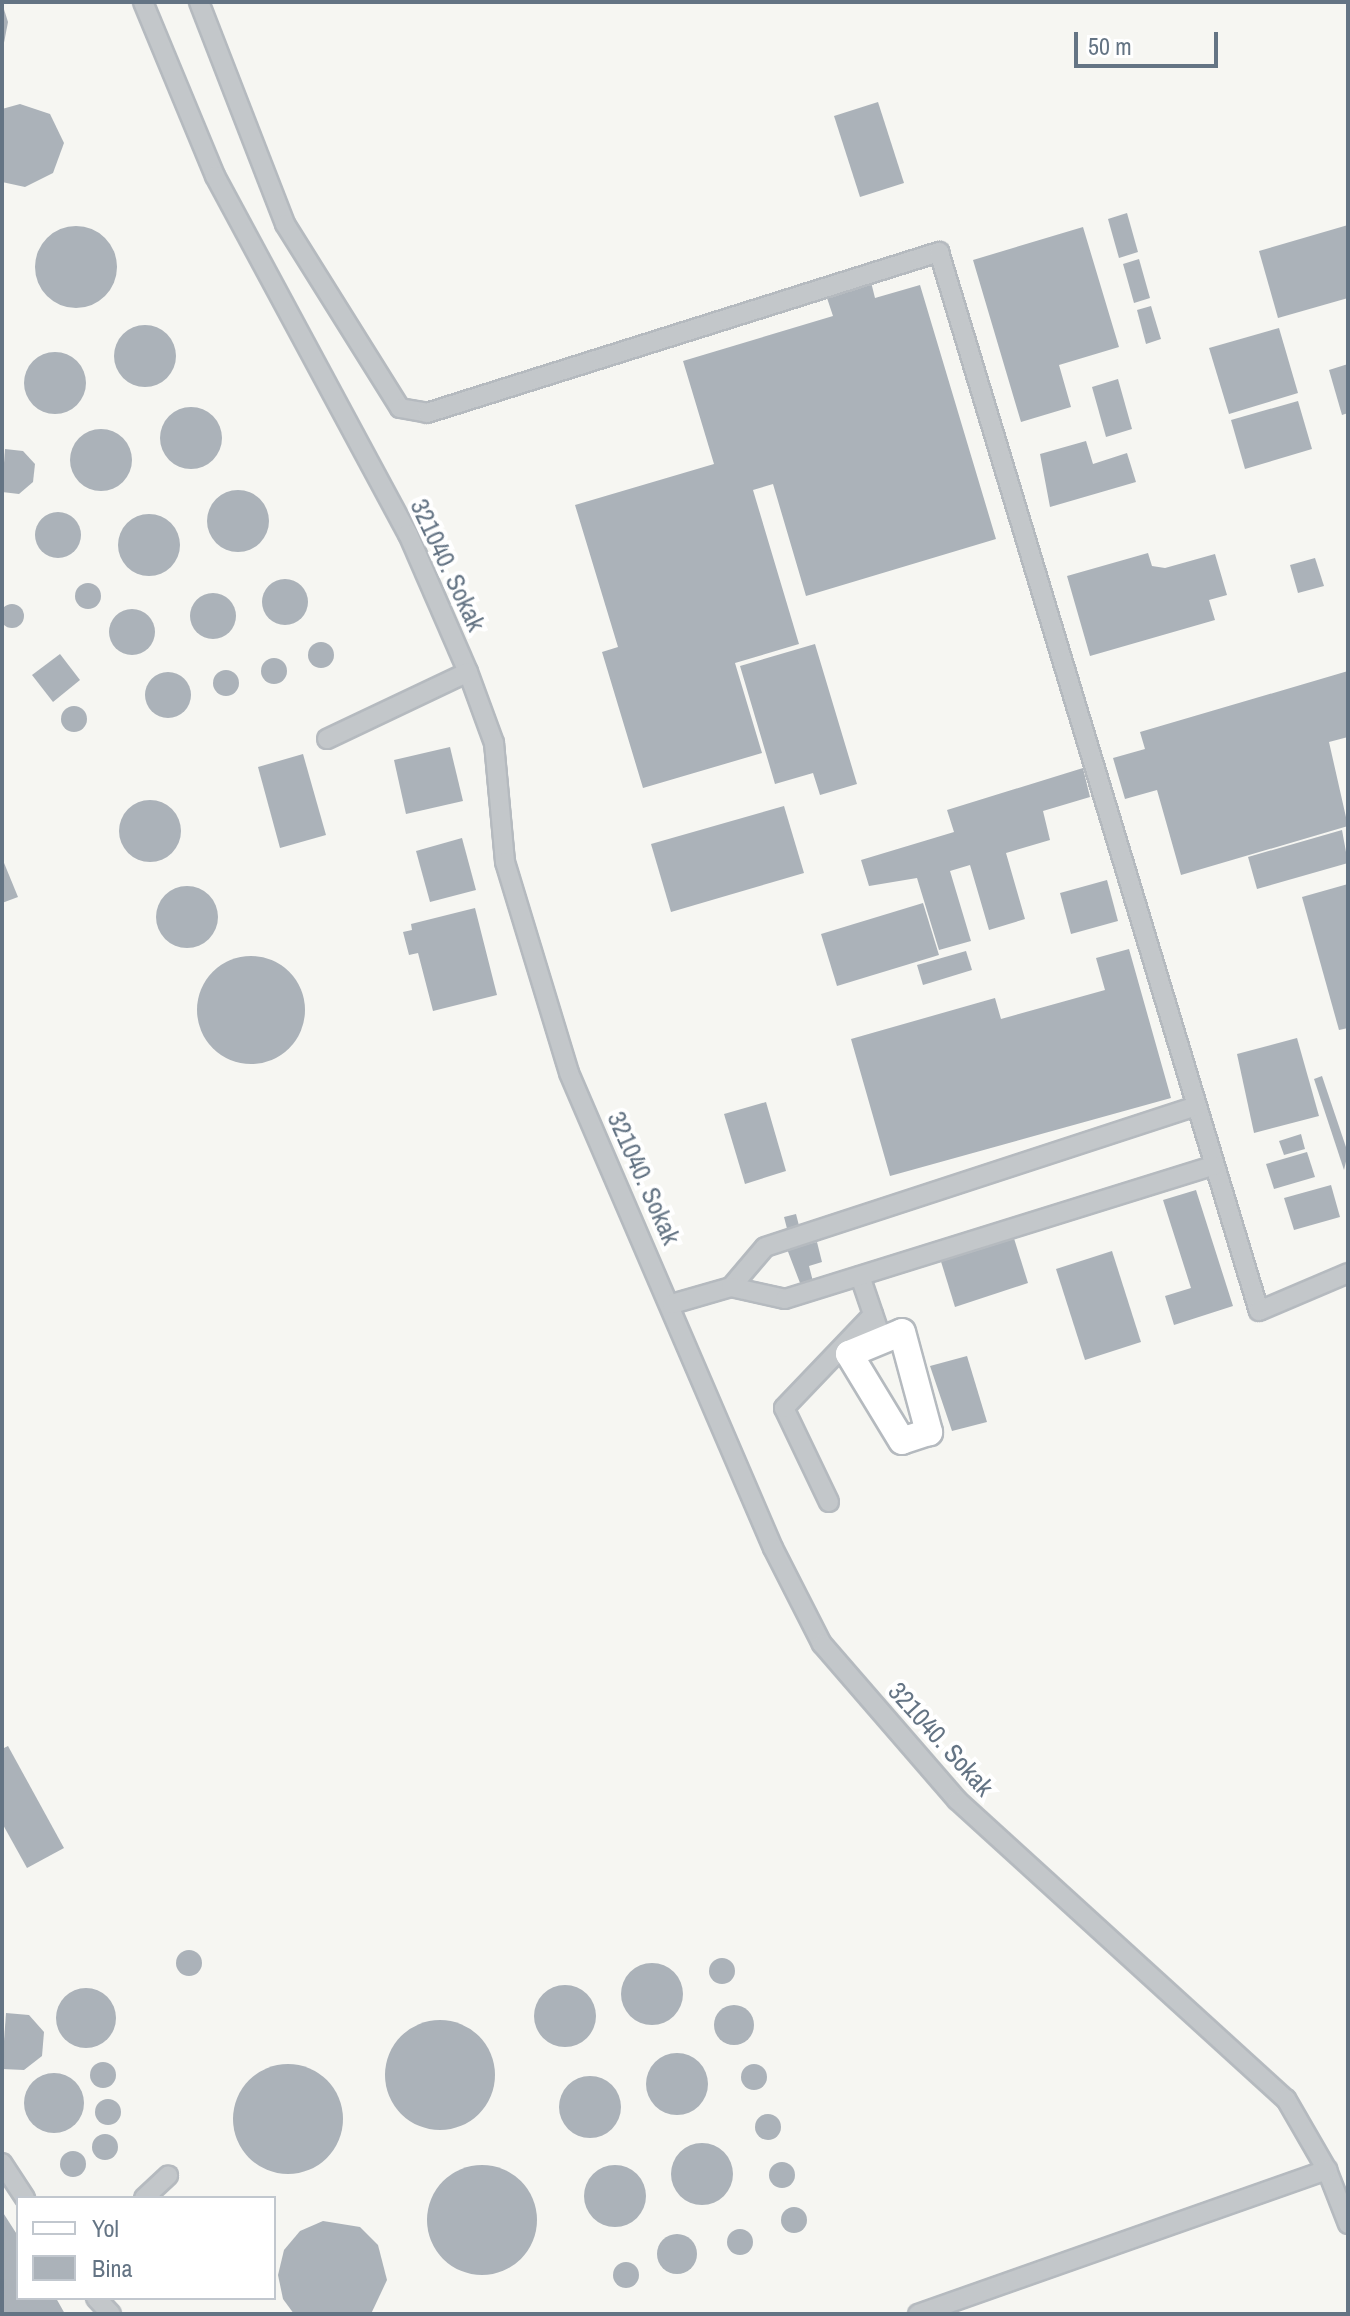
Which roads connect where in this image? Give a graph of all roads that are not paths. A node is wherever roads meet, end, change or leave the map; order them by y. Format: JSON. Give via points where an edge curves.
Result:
{"nodes":[{"id":1,"x":143,"y":2,"type":"edge"},
{"id":2,"x":199,"y":2,"type":"edge"},
{"id":3,"x":468,"y":672,"type":"junction"},
{"id":4,"x":327,"y":739,"type":"dead end"},
{"id":5,"x":1196,"y":1106,"type":"junction"},
{"id":6,"x":1214,"y":1165,"type":"junction"},
{"id":7,"x":1348,"y":1273,"type":"edge"},
{"id":8,"x":860,"y":1276,"type":"junction"},
{"id":9,"x":731,"y":1287,"type":"junction"},
{"id":10,"x":672,"y":1304,"type":"junction"},
{"id":11,"x":873,"y":1315,"type":"junction"},
{"id":12,"x":881,"y":1340,"type":"dead end"},
{"id":13,"x":829,"y":1502,"type":"dead end"},
{"id":14,"x":2,"y":2163,"type":"edge"},
{"id":15,"x":1327,"y":2170,"type":"junction"},
{"id":16,"x":168,"y":2176,"type":"dead end"},
{"id":17,"x":24,"y":2196,"type":"edge"},
{"id":18,"x":146,"y":2196,"type":"edge"},
{"id":19,"x":1348,"y":2224,"type":"edge"},
{"id":20,"x":925,"y":2313,"type":"edge"}],
"edges":[{"from":1,"to":3,"type":"street","name":"321040. Sokak","via":[[215,176],[408,534]]},
{"from":2,"to":5,"type":"street","via":[[285,224],[400,408],[427,413],[939,252]]},
{"from":3,"to":4,"type":"street"},
{"from":3,"to":10,"type":"street","name":"321040. Sokak","via":[[494,743],[505,862],[569,1073]]},
{"from":5,"to":6,"type":"street"},
{"from":5,"to":9,"type":"street","via":[[765,1247]]},
{"from":6,"to":7,"type":"street","via":[[1259,1311]]},
{"from":6,"to":8,"type":"street"},
{"from":8,"to":9,"type":"street","via":[[785,1299]]},
{"from":8,"to":11,"type":"street"},
{"from":9,"to":10,"type":"street"},
{"from":10,"to":15,"type":"street","name":"321040. Sokak","via":[[773,1548],[822,1644],[957,1800],[1286,2099]]},
{"from":11,"to":12,"type":"street"},
{"from":11,"to":13,"type":"street","via":[[784,1408]]},
{"from":14,"to":17,"type":"street"},
{"from":15,"to":19,"type":"street","name":"321040. Sokak"},
{"from":15,"to":20,"type":"street"},
{"from":16,"to":18,"type":"street"}]}
